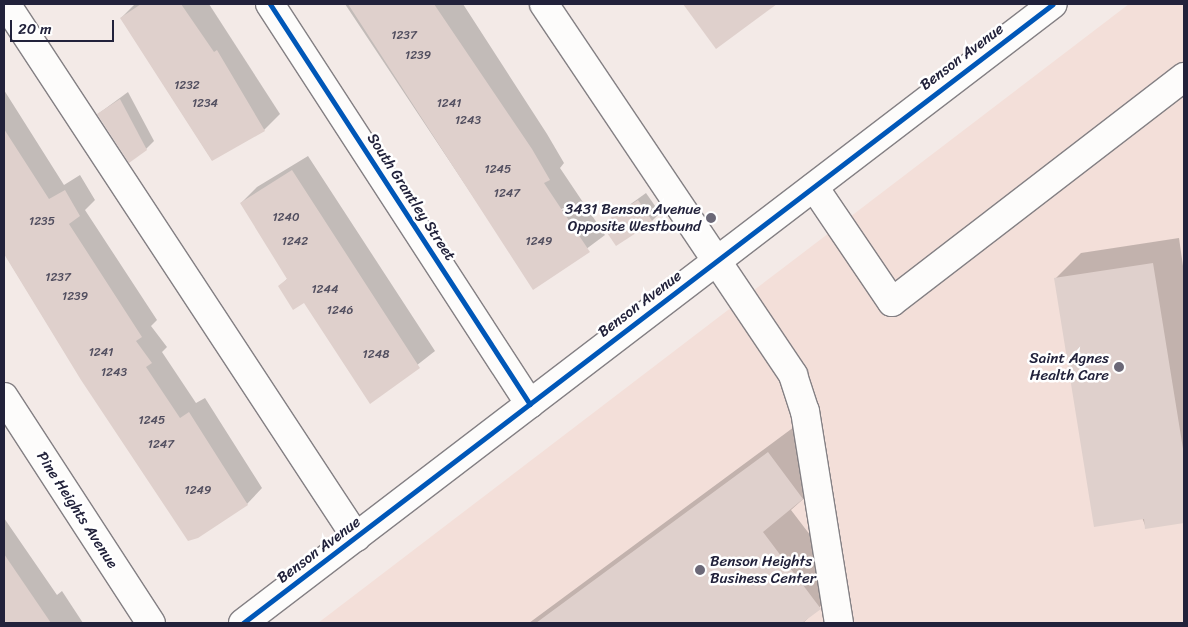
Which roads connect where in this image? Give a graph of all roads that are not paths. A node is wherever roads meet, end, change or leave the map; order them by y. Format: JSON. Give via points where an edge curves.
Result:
{"nodes":[{"id":1,"x":6,"y":4,"type":"edge"},
{"id":2,"x":270,"y":4,"type":"edge"},
{"id":3,"x":544,"y":4,"type":"edge"},
{"id":4,"x":1053,"y":4,"type":"edge"},
{"id":5,"x":1184,"y":77,"type":"edge"},
{"id":6,"x":814,"y":187,"type":"junction"},
{"id":7,"x":717,"y":261,"type":"junction"},
{"id":8,"x":4,"y":397,"type":"edge"},
{"id":9,"x":530,"y":404,"type":"junction"},
{"id":10,"x":356,"y":537,"type":"junction"},
{"id":11,"x":151,"y":623,"type":"edge"},
{"id":12,"x":243,"y":623,"type":"edge"},
{"id":13,"x":839,"y":623,"type":"edge"}],
"edges":[{"from":1,"to":10,"type":"street"},
{"from":2,"to":9,"type":"street","name":"South Grantley Street"},
{"from":3,"to":7,"type":"street"},
{"from":4,"to":6,"type":"street","name":"Benson Avenue"},
{"from":5,"to":6,"type":"street","via":[[892,302]]},
{"from":6,"to":7,"type":"street","name":"Benson Avenue"},
{"from":7,"to":9,"type":"street","name":"Benson Avenue"},
{"from":7,"to":13,"type":"street","via":[[793,375],[805,411]]},
{"from":8,"to":11,"type":"street","name":"Pine Heights Avenue"},
{"from":9,"to":10,"type":"street","name":"Benson Avenue"},
{"from":10,"to":12,"type":"street","name":"Benson Avenue"}]}
